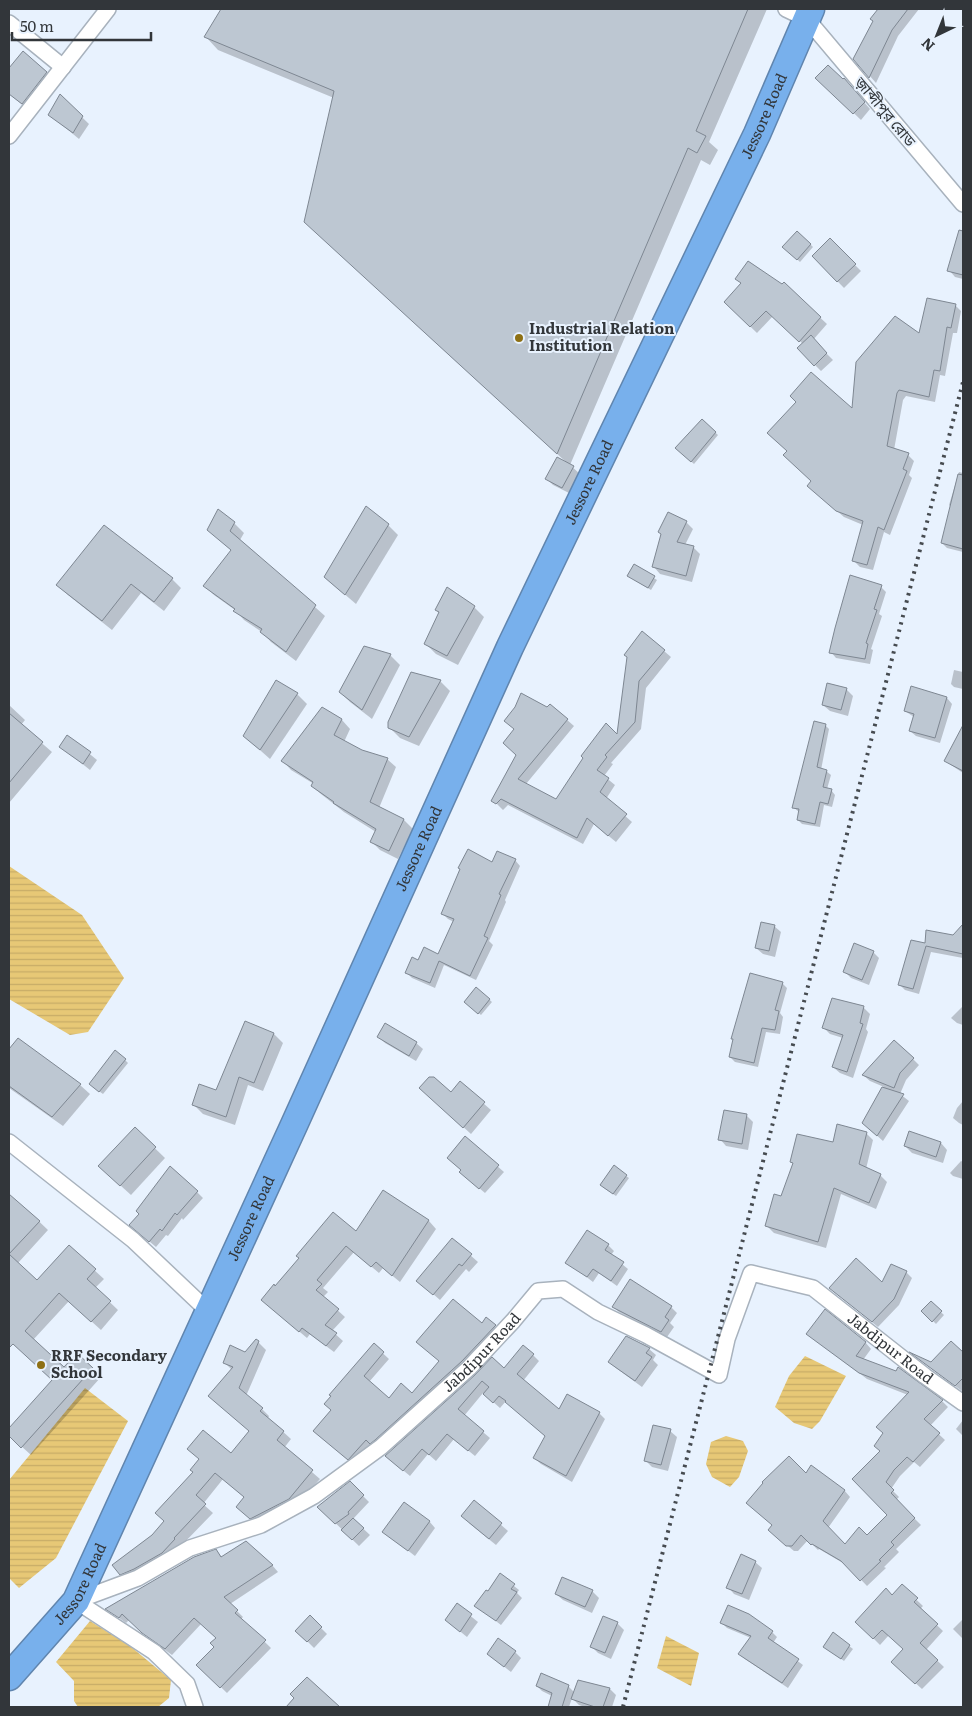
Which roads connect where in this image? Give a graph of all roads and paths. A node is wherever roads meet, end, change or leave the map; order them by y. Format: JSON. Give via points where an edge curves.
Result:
{"nodes":[{"id":1,"x":108,"y":9,"type":"edge"},
{"id":2,"x":802,"y":12,"type":"edge"},
{"id":3,"x":9,"y":23,"type":"edge"},
{"id":4,"x":63,"y":67,"type":"junction"},
{"id":5,"x":9,"y":136,"type":"edge"},
{"id":6,"x":963,"y":204,"type":"edge"},
{"id":7,"x":9,"y":1142,"type":"edge"},
{"id":8,"x":209,"y":1312,"type":"junction"},
{"id":9,"x":963,"y":1403,"type":"edge"},
{"id":10,"x":76,"y":1601,"type":"junction"},
{"id":11,"x":9,"y":1677,"type":"edge"},
{"id":12,"x":195,"y":1707,"type":"edge"}],
"edges":[{"from":1,"to":4,"type":"street"},
{"from":2,"to":6,"type":"street","name":"জ়াব্দীপুর রোড"},
{"from":2,"to":8,"type":"highway","name":"Jessore Road","via":[[757,134],[510,647]]},
{"from":3,"to":4,"type":"street"},
{"from":4,"to":5,"type":"street"},
{"from":7,"to":8,"type":"street","via":[[133,1240]]},
{"from":8,"to":10,"type":"highway","name":"Jessore Road"},
{"from":9,"to":10,"type":"street","name":"Jabdipur Road","via":[[813,1288],[751,1273],[718,1375],[598,1312],[562,1289],[538,1291],[470,1368],[381,1447],[314,1496],[261,1525],[190,1548],[138,1578]]},
{"from":10,"to":11,"type":"highway","name":"Jessore Road"},
{"from":10,"to":12,"type":"street","via":[[154,1652],[187,1684]]}]}
